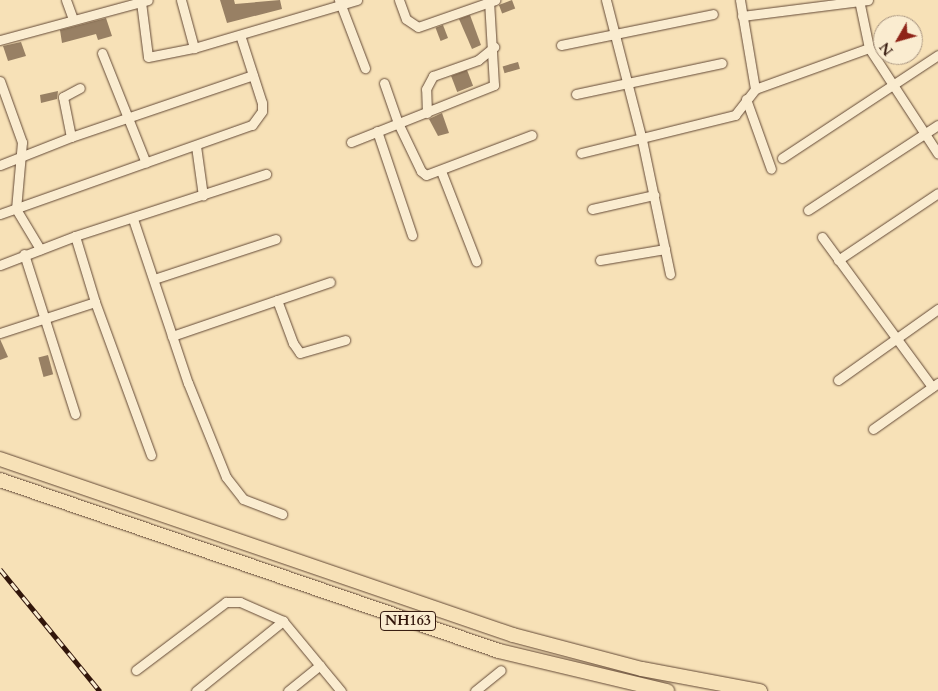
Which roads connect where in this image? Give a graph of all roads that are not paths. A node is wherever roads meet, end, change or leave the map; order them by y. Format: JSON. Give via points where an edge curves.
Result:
{"nodes":[{"id":1,"x":66,"y":0,"type":"edge"},
{"id":2,"x":181,"y":0,"type":"edge"},
{"id":3,"x":357,"y":0,"type":"edge"},
{"id":4,"x":399,"y":0,"type":"edge"},
{"id":5,"x":606,"y":0,"type":"edge"},
{"id":6,"x":740,"y":0,"type":"edge"},
{"id":7,"x":862,"y":0,"type":"edge"},
{"id":8,"x":145,"y":1,"type":"edge"},
{"id":9,"x":491,"y":1,"type":"edge"},
{"id":10,"x":340,"y":2,"type":"edge"},
{"id":11,"x":124,"y":3,"type":"edge"},
{"id":12,"x":712,"y":14,"type":"dead end"},
{"id":13,"x":742,"y":16,"type":"junction"},
{"id":14,"x":73,"y":19,"type":"junction"},
{"id":15,"x":615,"y":34,"type":"junction"},
{"id":16,"x":240,"y":35,"type":"junction"},
{"id":17,"x":0,"y":40,"type":"edge"},
{"id":18,"x":560,"y":44,"type":"dead end"},
{"id":19,"x":494,"y":47,"type":"junction"},
{"id":20,"x":194,"y":48,"type":"junction"},
{"id":21,"x":869,"y":48,"type":"junction"},
{"id":22,"x":102,"y":53,"type":"dead end"},
{"id":23,"x":938,"y":55,"type":"edge"},
{"id":24,"x":722,"y":63,"type":"dead end"},
{"id":25,"x":365,"y":68,"type":"dead end"},
{"id":26,"x":253,"y":75,"type":"junction"},
{"id":27,"x":0,"y":81,"type":"edge"},
{"id":28,"x":384,"y":83,"type":"dead end"},
{"id":29,"x":628,"y":85,"type":"junction"},
{"id":30,"x":892,"y":86,"type":"junction"},
{"id":31,"x":80,"y":88,"type":"dead end"},
{"id":32,"x":755,"y":89,"type":"junction"},
{"id":33,"x":576,"y":94,"type":"dead end"},
{"id":34,"x":746,"y":100,"type":"junction"},
{"id":35,"x":427,"y":112,"type":"junction"},
{"id":36,"x":128,"y":118,"type":"junction"},
{"id":37,"x":398,"y":123,"type":"junction"},
{"id":38,"x":938,"y":125,"type":"edge"},
{"id":39,"x":377,"y":132,"type":"junction"},
{"id":40,"x":924,"y":134,"type":"junction"},
{"id":41,"x":532,"y":135,"type":"dead end"},
{"id":42,"x":71,"y":137,"type":"junction"},
{"id":43,"x":642,"y":140,"type":"junction"},
{"id":44,"x":350,"y":142,"type":"dead end"},
{"id":45,"x":196,"y":146,"type":"junction"},
{"id":46,"x":581,"y":153,"type":"dead end"},
{"id":47,"x":938,"y":154,"type":"edge"},
{"id":48,"x":22,"y":157,"type":"junction"},
{"id":49,"x":782,"y":158,"type":"dead end"},
{"id":50,"x":146,"y":163,"type":"junction"},
{"id":51,"x":0,"y":165,"type":"edge"},
{"id":52,"x":771,"y":169,"type":"dead end"},
{"id":53,"x":441,"y":172,"type":"junction"},
{"id":54,"x":266,"y":174,"type":"dead end"},
{"id":55,"x":938,"y":192,"type":"edge"},
{"id":56,"x":654,"y":195,"type":"junction"},
{"id":57,"x":204,"y":196,"type":"junction"},
{"id":58,"x":16,"y":209,"type":"junction"},
{"id":59,"x":592,"y":209,"type":"dead end"},
{"id":60,"x":808,"y":210,"type":"dead end"},
{"id":61,"x":0,"y":214,"type":"edge"},
{"id":62,"x":133,"y":219,"type":"junction"},
{"id":63,"x":412,"y":235,"type":"dead end"},
{"id":64,"x":75,"y":236,"type":"junction"},
{"id":65,"x":822,"y":237,"type":"dead end"},
{"id":66,"x":276,"y":239,"type":"dead end"},
{"id":67,"x":40,"y":249,"type":"junction"},
{"id":68,"x":665,"y":249,"type":"junction"},
{"id":69,"x":24,"y":254,"type":"junction"},
{"id":70,"x":600,"y":260,"type":"dead end"},
{"id":71,"x":838,"y":260,"type":"junction"},
{"id":72,"x":476,"y":261,"type":"dead end"},
{"id":73,"x":0,"y":265,"type":"edge"},
{"id":74,"x":670,"y":274,"type":"dead end"},
{"id":75,"x":154,"y":279,"type":"junction"},
{"id":76,"x":330,"y":282,"type":"dead end"},
{"id":77,"x":278,"y":300,"type":"junction"},
{"id":78,"x":95,"y":302,"type":"junction"},
{"id":79,"x":938,"y":309,"type":"edge"},
{"id":80,"x":45,"y":317,"type":"junction"},
{"id":81,"x":0,"y":333,"type":"edge"},
{"id":82,"x":172,"y":336,"type":"junction"},
{"id":83,"x":896,"y":338,"type":"junction"},
{"id":84,"x":345,"y":340,"type":"dead end"},
{"id":85,"x":838,"y":380,"type":"dead end"},
{"id":86,"x":935,"y":385,"type":"edge"},
{"id":87,"x":75,"y":414,"type":"dead end"},
{"id":88,"x":873,"y":429,"type":"dead end"},
{"id":89,"x":150,"y":455,"type":"dead end"},
{"id":90,"x":0,"y":459,"type":"edge"},
{"id":91,"x":0,"y":480,"type":"edge"},
{"id":92,"x":282,"y":514,"type":"dead end"},
{"id":93,"x":283,"y":621,"type":"junction"},
{"id":94,"x":320,"y":665,"type":"junction"},
{"id":95,"x":136,"y":670,"type":"dead end"},
{"id":96,"x":502,"y":670,"type":"dead end"},
{"id":97,"x":196,"y":691,"type":"edge"},
{"id":98,"x":288,"y":691,"type":"edge"},
{"id":99,"x":341,"y":691,"type":"edge"},
{"id":100,"x":475,"y":691,"type":"edge"},
{"id":101,"x":667,"y":691,"type":"edge"},
{"id":102,"x":760,"y":691,"type":"edge"}],
"edges":[{"from":1,"to":14,"type":"street"},
{"from":2,"to":20,"type":"street"},
{"from":3,"to":10,"type":"street"},
{"from":4,"to":9,"type":"street","via":[[406,19],[418,27]]},
{"from":5,"to":15,"type":"street"},
{"from":6,"to":13,"type":"street"},
{"from":7,"to":13,"type":"street"},
{"from":7,"to":21,"type":"street"},
{"from":8,"to":11,"type":"street"},
{"from":8,"to":20,"type":"street","via":[[148,57]]},
{"from":9,"to":19,"type":"street"},
{"from":10,"to":16,"type":"street"},
{"from":10,"to":25,"type":"street"},
{"from":11,"to":14,"type":"street"},
{"from":12,"to":15,"type":"street"},
{"from":13,"to":32,"type":"street"},
{"from":14,"to":17,"type":"street"},
{"from":15,"to":18,"type":"street"},
{"from":15,"to":29,"type":"street"},
{"from":16,"to":20,"type":"street"},
{"from":16,"to":26,"type":"street"},
{"from":19,"to":35,"type":"street","via":[[478,60],[432,76],[426,88]]},
{"from":19,"to":35,"type":"street","via":[[494,85]]},
{"from":21,"to":30,"type":"street"},
{"from":21,"to":32,"type":"street"},
{"from":22,"to":36,"type":"street"},
{"from":23,"to":30,"type":"street"},
{"from":24,"to":29,"type":"street"},
{"from":26,"to":36,"type":"street"},
{"from":26,"to":45,"type":"street","via":[[262,103],[258,118],[239,131]]},
{"from":27,"to":48,"type":"street","via":[[17,126]]},
{"from":28,"to":37,"type":"street"},
{"from":29,"to":33,"type":"street"},
{"from":29,"to":43,"type":"street"},
{"from":30,"to":40,"type":"street"},
{"from":30,"to":49,"type":"street"},
{"from":31,"to":42,"type":"street","via":[[66,93],[62,100]]},
{"from":32,"to":34,"type":"street"},
{"from":34,"to":43,"type":"street","via":[[736,115]]},
{"from":34,"to":52,"type":"street"},
{"from":35,"to":37,"type":"street"},
{"from":36,"to":42,"type":"street"},
{"from":36,"to":50,"type":"street"},
{"from":37,"to":39,"type":"street"},
{"from":37,"to":53,"type":"street","via":[[421,171],[426,175]]},
{"from":38,"to":40,"type":"street"},
{"from":39,"to":44,"type":"street"},
{"from":39,"to":63,"type":"street"},
{"from":40,"to":47,"type":"street"},
{"from":40,"to":60,"type":"street"},
{"from":41,"to":53,"type":"street"},
{"from":42,"to":48,"type":"street"},
{"from":43,"to":46,"type":"street"},
{"from":43,"to":56,"type":"street"},
{"from":45,"to":50,"type":"street"},
{"from":45,"to":57,"type":"street"},
{"from":48,"to":51,"type":"street"},
{"from":48,"to":58,"type":"street"},
{"from":50,"to":58,"type":"street"},
{"from":53,"to":72,"type":"street"},
{"from":54,"to":57,"type":"street"},
{"from":55,"to":71,"type":"street"},
{"from":56,"to":59,"type":"street"},
{"from":56,"to":68,"type":"street"},
{"from":57,"to":62,"type":"street"},
{"from":58,"to":61,"type":"street"},
{"from":58,"to":67,"type":"street"},
{"from":62,"to":64,"type":"street"},
{"from":62,"to":75,"type":"street"},
{"from":64,"to":67,"type":"street"},
{"from":64,"to":78,"type":"street"},
{"from":65,"to":71,"type":"street"},
{"from":66,"to":75,"type":"street"},
{"from":67,"to":69,"type":"street"},
{"from":68,"to":70,"type":"street"},
{"from":68,"to":74,"type":"street"},
{"from":69,"to":73,"type":"street"},
{"from":69,"to":80,"type":"street"},
{"from":71,"to":83,"type":"street"},
{"from":75,"to":82,"type":"street"},
{"from":76,"to":77,"type":"street"},
{"from":77,"to":82,"type":"street"},
{"from":77,"to":84,"type":"street","via":[[293,344],[300,353]]},
{"from":78,"to":80,"type":"street"},
{"from":78,"to":89,"type":"street"},
{"from":79,"to":83,"type":"street"},
{"from":80,"to":81,"type":"street"},
{"from":80,"to":87,"type":"street"},
{"from":82,"to":92,"type":"street","via":[[231,486],[243,499]]},
{"from":83,"to":85,"type":"street"},
{"from":83,"to":86,"type":"street"},
{"from":86,"to":88,"type":"street"},
{"from":90,"to":102,"type":"highway","number":"NH163","via":[[513,636],[642,669]]},
{"from":91,"to":101,"type":"highway","number":"NH163","via":[[499,651]]},
{"from":93,"to":94,"type":"street"},
{"from":93,"to":95,"type":"street","via":[[240,602],[226,602]]},
{"from":93,"to":97,"type":"street"},
{"from":94,"to":98,"type":"street"},
{"from":94,"to":99,"type":"street"},
{"from":96,"to":100,"type":"street"}]}
